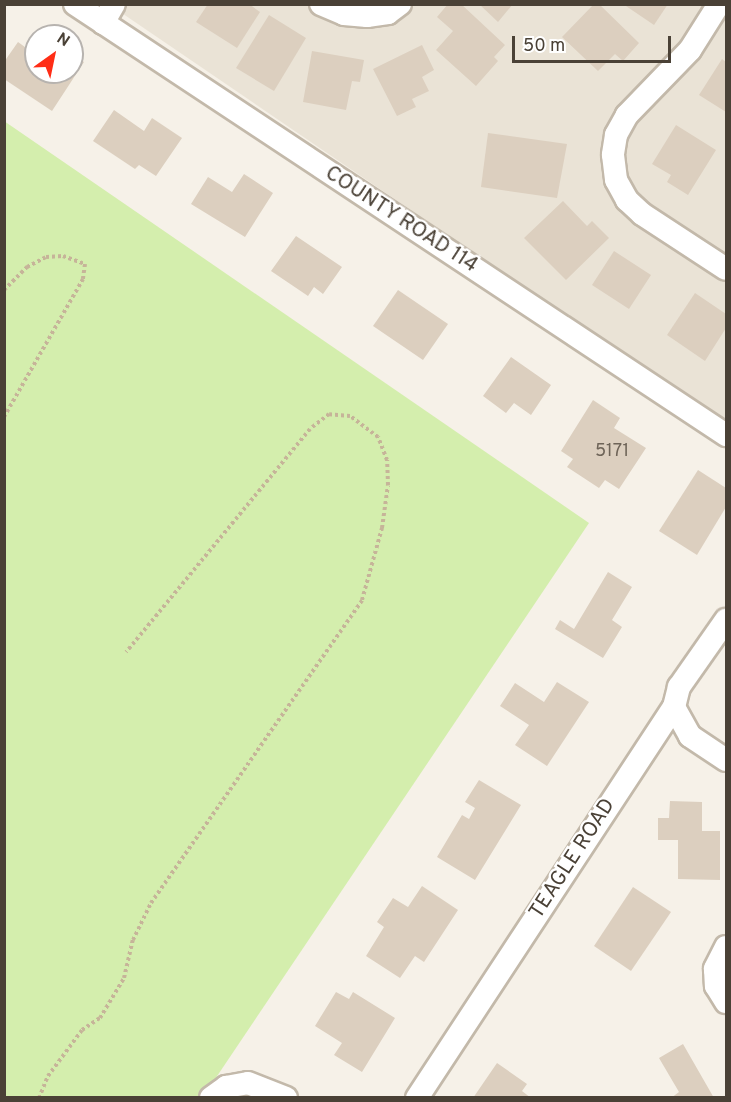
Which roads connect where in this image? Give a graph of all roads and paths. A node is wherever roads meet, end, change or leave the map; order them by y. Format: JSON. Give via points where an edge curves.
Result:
{"nodes":[{"id":1,"x":75,"y":4,"type":"edge"},
{"id":2,"x":321,"y":4,"type":"edge"},
{"id":3,"x":400,"y":4,"type":"edge"},
{"id":4,"x":719,"y":4,"type":"edge"},
{"id":5,"x":109,"y":14,"type":"edge"},
{"id":6,"x":726,"y":269,"type":"edge"},
{"id":7,"x":4,"y":290,"type":"edge"},
{"id":8,"x":4,"y":417,"type":"edge"},
{"id":9,"x":726,"y":435,"type":"edge"},
{"id":10,"x":726,"y":620,"type":"edge"},
{"id":11,"x":126,"y":652,"type":"dead end"},
{"id":12,"x":674,"y":707,"type":"junction"},
{"id":13,"x":726,"y":760,"type":"edge"},
{"id":14,"x":726,"y":947,"type":"edge"},
{"id":15,"x":726,"y":1002,"type":"edge"},
{"id":16,"x":39,"y":1098,"type":"edge"},
{"id":17,"x":211,"y":1098,"type":"edge"},
{"id":18,"x":286,"y":1098,"type":"edge"},
{"id":19,"x":417,"y":1098,"type":"edge"}],
"edges":[{"from":1,"to":5,"type":"street","name":"COUNTY ROAD 114"},
{"from":2,"to":3,"type":"street","via":[[344,14],[367,16],[388,13]]},
{"from":4,"to":6,"type":"street","via":[[690,50],[627,115],[616,135],[613,155],[616,180],[627,200]]},
{"from":5,"to":9,"type":"street","name":"COUNTY ROAD 114"},
{"from":7,"to":8,"type":"path","via":[[27,267],[46,257],[63,256],[85,264],[83,279]]},
{"from":10,"to":12,"type":"street","name":"TEAGLE ROAD","via":[[679,687]]},
{"from":11,"to":16,"type":"path","via":[[310,429],[329,414],[350,416],[378,437],[387,460],[388,485],[382,528],[362,600],[151,903],[133,940],[124,978],[100,1018],[82,1030],[48,1076]]},
{"from":12,"to":13,"type":"street","via":[[690,736]]},
{"from":12,"to":19,"type":"street","name":"TEAGLE ROAD"},
{"from":14,"to":15,"type":"street","via":[[715,969],[716,986]]},
{"from":17,"to":18,"type":"street","via":[[226,1087],[248,1083]]}]}
